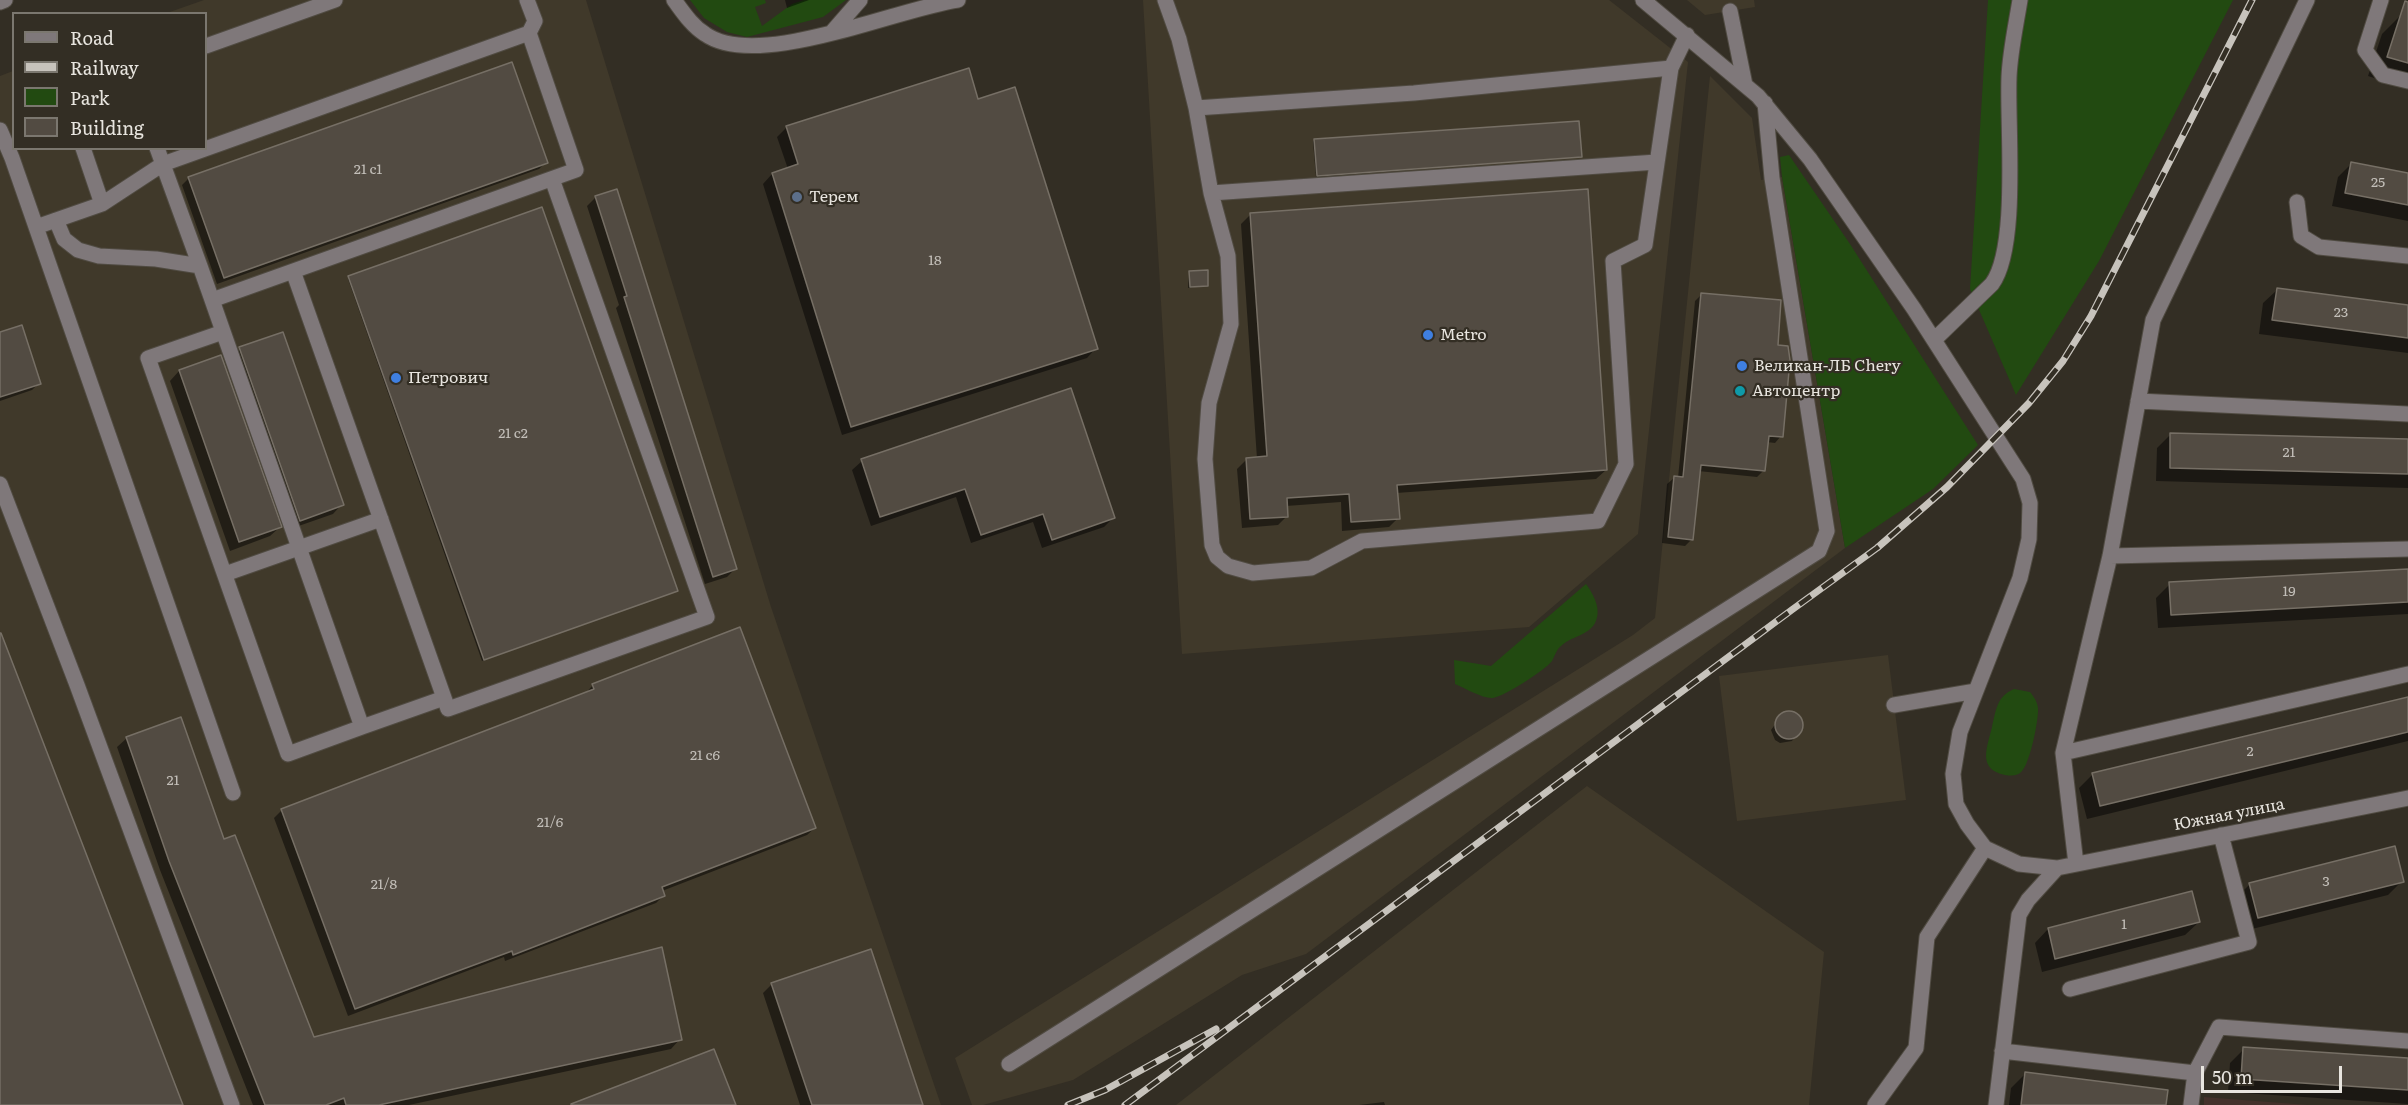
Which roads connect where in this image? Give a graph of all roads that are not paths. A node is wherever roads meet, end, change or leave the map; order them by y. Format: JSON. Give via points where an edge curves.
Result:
{"nodes":[{"id":1,"x":335,"y":0,"type":"edge"},
{"id":2,"x":527,"y":0,"type":"edge"},
{"id":3,"x":674,"y":0,"type":"edge"},
{"id":4,"x":860,"y":0,"type":"edge"},
{"id":5,"x":951,"y":0,"type":"edge"},
{"id":6,"x":1165,"y":0,"type":"edge"},
{"id":7,"x":1643,"y":0,"type":"edge"},
{"id":8,"x":2020,"y":0,"type":"edge"},
{"id":9,"x":2307,"y":0,"type":"edge"},
{"id":10,"x":2381,"y":0,"type":"edge"},
{"id":11,"x":1730,"y":11,"type":"dead end"},
{"id":12,"x":833,"y":31,"type":"junction"},
{"id":13,"x":529,"y":33,"type":"junction"},
{"id":14,"x":1687,"y":35,"type":"junction"},
{"id":15,"x":207,"y":46,"type":"edge"},
{"id":16,"x":1671,"y":68,"type":"junction"},
{"id":17,"x":2408,"y":81,"type":"edge"},
{"id":18,"x":1745,"y":85,"type":"junction"},
{"id":19,"x":1765,"y":103,"type":"junction"},
{"id":20,"x":1196,"y":108,"type":"junction"},
{"id":21,"x":0,"y":130,"type":"edge"},
{"id":22,"x":207,"y":148,"type":"edge"},
{"id":23,"x":84,"y":150,"type":"edge"},
{"id":24,"x":158,"y":150,"type":"edge"},
{"id":25,"x":202,"y":150,"type":"edge"},
{"id":26,"x":1658,"y":162,"type":"junction"},
{"id":27,"x":163,"y":164,"type":"junction"},
{"id":28,"x":552,"y":179,"type":"junction"},
{"id":29,"x":1211,"y":193,"type":"junction"},
{"id":30,"x":2297,"y":202,"type":"dead end"},
{"id":31,"x":102,"y":204,"type":"junction"},
{"id":32,"x":56,"y":220,"type":"junction"},
{"id":33,"x":36,"y":227,"type":"junction"},
{"id":34,"x":2408,"y":256,"type":"edge"},
{"id":35,"x":200,"y":266,"type":"junction"},
{"id":36,"x":293,"y":271,"type":"junction"},
{"id":37,"x":212,"y":300,"type":"junction"},
{"id":38,"x":223,"y":332,"type":"junction"},
{"id":39,"x":1934,"y":340,"type":"junction"},
{"id":40,"x":2138,"y":401,"type":"junction"},
{"id":41,"x":2408,"y":414,"type":"edge"},
{"id":42,"x":0,"y":484,"type":"edge"},
{"id":43,"x":381,"y":519,"type":"junction"},
{"id":44,"x":299,"y":548,"type":"junction"},
{"id":45,"x":2408,"y":549,"type":"edge"},
{"id":46,"x":2110,"y":556,"type":"junction"},
{"id":47,"x":225,"y":574,"type":"junction"},
{"id":48,"x":2408,"y":674,"type":"edge"},
{"id":49,"x":1976,"y":691,"type":"junction"},
{"id":50,"x":444,"y":698,"type":"junction"},
{"id":51,"x":1894,"y":705,"type":"dead end"},
{"id":52,"x":362,"y":727,"type":"junction"},
{"id":53,"x":2063,"y":753,"type":"junction"},
{"id":54,"x":233,"y":793,"type":"dead end"},
{"id":55,"x":2408,"y":798,"type":"edge"},
{"id":56,"x":2221,"y":835,"type":"junction"},
{"id":57,"x":1985,"y":848,"type":"junction"},
{"id":58,"x":2076,"y":864,"type":"junction"},
{"id":59,"x":2057,"y":868,"type":"junction"},
{"id":60,"x":2070,"y":988,"type":"dead end"},
{"id":61,"x":2408,"y":1041,"type":"edge"},
{"id":62,"x":2002,"y":1051,"type":"junction"},
{"id":63,"x":1009,"y":1064,"type":"dead end"},
{"id":64,"x":2195,"y":1073,"type":"junction"},
{"id":65,"x":232,"y":1105,"type":"edge"},
{"id":66,"x":1875,"y":1105,"type":"edge"},
{"id":67,"x":1996,"y":1105,"type":"edge"},
{"id":68,"x":2191,"y":1105,"type":"edge"}],
"edges":[{"from":1,"to":15,"type":"street"},
{"from":2,"to":13,"type":"street","via":[[535,21]]},
{"from":3,"to":12,"type":"street","via":[[706,35],[736,46],[781,44]]},
{"from":4,"to":12,"type":"street"},
{"from":5,"to":12,"type":"street"},
{"from":6,"to":20,"type":"street"},
{"from":7,"to":14,"type":"street"},
{"from":8,"to":39,"type":"street","via":[[2009,75],[2009,207],[2002,264],[1992,284]]},
{"from":9,"to":40,"type":"street","via":[[2153,320]]},
{"from":10,"to":17,"type":"street","via":[[2365,50],[2383,75]]},
{"from":11,"to":18,"type":"street"},
{"from":13,"to":22,"type":"street"},
{"from":13,"to":28,"type":"street","via":[[576,170]]},
{"from":14,"to":16,"type":"street"},
{"from":14,"to":18,"type":"street"},
{"from":16,"to":20,"type":"street","via":[[1414,93]]},
{"from":16,"to":26,"type":"street"},
{"from":18,"to":19,"type":"street"},
{"from":19,"to":39,"type":"street","via":[[1810,159]]},
{"from":19,"to":63,"type":"street","via":[[1772,178],[1827,531],[1819,551]]},
{"from":20,"to":29,"type":"street"},
{"from":21,"to":33,"type":"street"},
{"from":23,"to":31,"type":"street"},
{"from":24,"to":27,"type":"street"},
{"from":25,"to":27,"type":"street"},
{"from":26,"to":29,"type":"street"},
{"from":26,"to":29,"type":"street","via":[[1645,245],[1613,261],[1626,464],[1598,521],[1362,541],[1311,568],[1253,573],[1228,566],[1217,557],[1212,545],[1205,459],[1209,403],[1231,324],[1228,256]]},
{"from":27,"to":31,"type":"street"},
{"from":27,"to":35,"type":"street"},
{"from":28,"to":36,"type":"street"},
{"from":28,"to":50,"type":"street","via":[[707,617],[448,709]]},
{"from":30,"to":34,"type":"street","via":[[2301,236],[2319,247]]},
{"from":31,"to":32,"type":"street"},
{"from":32,"to":33,"type":"street"},
{"from":32,"to":35,"type":"street","via":[[64,239],[78,250],[99,256]]},
{"from":33,"to":54,"type":"street"},
{"from":35,"to":37,"type":"street"},
{"from":36,"to":37,"type":"street"},
{"from":36,"to":43,"type":"street"},
{"from":37,"to":38,"type":"street"},
{"from":38,"to":44,"type":"street"},
{"from":38,"to":47,"type":"street","via":[[148,358]]},
{"from":39,"to":49,"type":"street","via":[[2023,479],[2030,503],[2030,539],[2020,578]]},
{"from":40,"to":41,"type":"street"},
{"from":40,"to":46,"type":"street"},
{"from":42,"to":65,"type":"street"},
{"from":43,"to":44,"type":"street"},
{"from":43,"to":50,"type":"street"},
{"from":44,"to":47,"type":"street"},
{"from":44,"to":52,"type":"street"},
{"from":45,"to":46,"type":"street"},
{"from":46,"to":53,"type":"street"},
{"from":47,"to":52,"type":"street","via":[[288,753]]},
{"from":48,"to":53,"type":"street"},
{"from":49,"to":51,"type":"street"},
{"from":49,"to":57,"type":"street","via":[[1960,732],[1953,774],[1956,804]]},
{"from":50,"to":52,"type":"street"},
{"from":53,"to":58,"type":"street"},
{"from":55,"to":56,"type":"street","name":"Южная улица"},
{"from":56,"to":58,"type":"street","name":"Южная улица"},
{"from":56,"to":60,"type":"street","via":[[2249,942]]},
{"from":57,"to":59,"type":"street","name":"Южная улица","via":[[2019,864]]},
{"from":57,"to":66,"type":"street","via":[[1927,937],[1916,1048]]},
{"from":58,"to":59,"type":"street","name":"Южная улица"},
{"from":59,"to":62,"type":"street","via":[[2019,915]]},
{"from":61,"to":64,"type":"street","via":[[2219,1027]]},
{"from":62,"to":64,"type":"street"},
{"from":62,"to":67,"type":"street"},
{"from":64,"to":68,"type":"street"}]}
